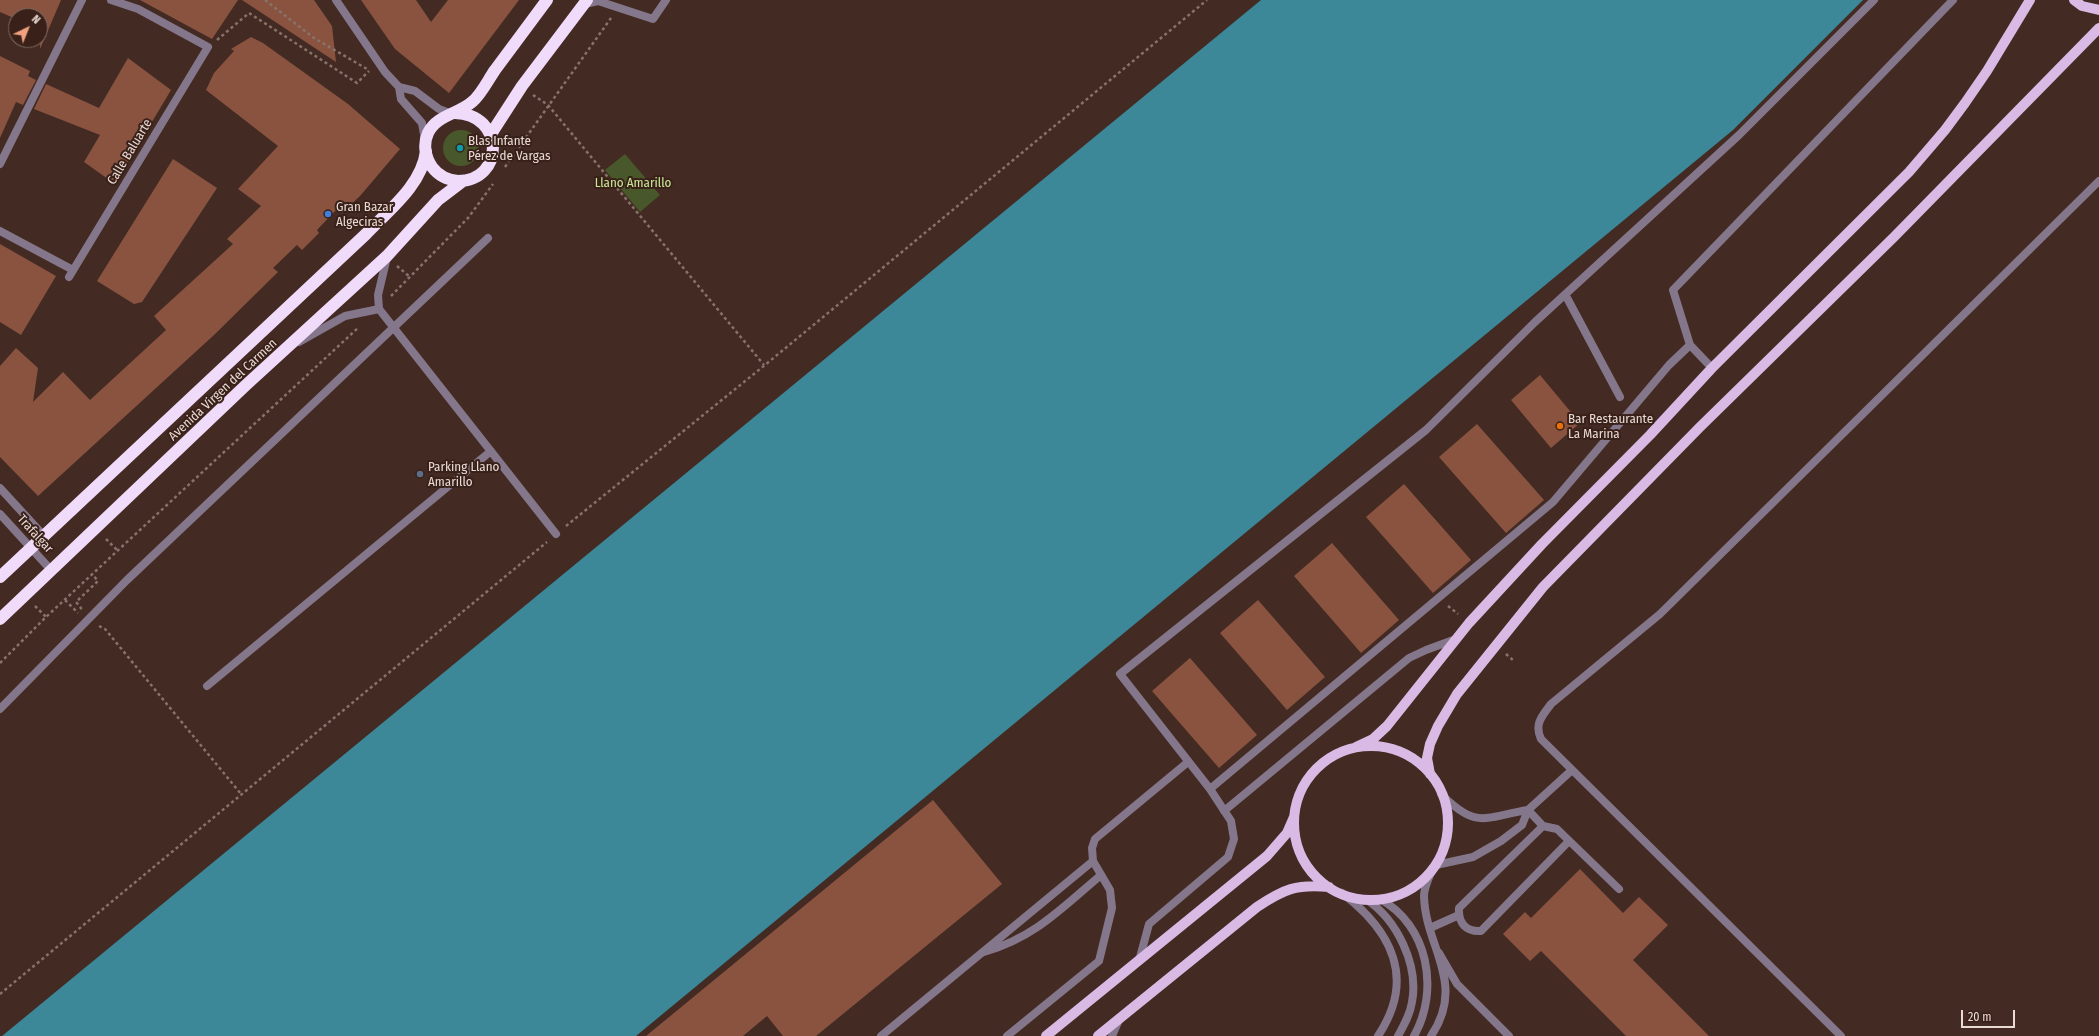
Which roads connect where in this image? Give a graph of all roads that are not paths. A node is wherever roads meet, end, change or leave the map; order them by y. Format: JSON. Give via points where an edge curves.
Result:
{"nodes":[{"id":1,"x":82,"y":0,"type":"edge"},
{"id":2,"x":111,"y":0,"type":"edge"},
{"id":3,"x":336,"y":0,"type":"edge"},
{"id":4,"x":548,"y":0,"type":"edge"},
{"id":5,"x":666,"y":0,"type":"edge"},
{"id":6,"x":1874,"y":0,"type":"edge"},
{"id":7,"x":1953,"y":0,"type":"edge"},
{"id":8,"x":2030,"y":0,"type":"edge"},
{"id":9,"x":2074,"y":0,"type":"edge"},
{"id":10,"x":586,"y":2,"type":"edge"},
{"id":11,"x":2099,"y":10,"type":"edge"},
{"id":12,"x":2099,"y":28,"type":"edge"},
{"id":13,"x":400,"y":87,"type":"junction"},
{"id":14,"x":454,"y":113,"type":"junction"},
{"id":15,"x":491,"y":134,"type":"junction"},
{"id":16,"x":426,"y":146,"type":"junction"},
{"id":17,"x":0,"y":164,"type":"edge"},
{"id":18,"x":463,"y":181,"type":"junction"},
{"id":19,"x":2099,"y":181,"type":"edge"},
{"id":20,"x":0,"y":231,"type":"edge"},
{"id":21,"x":488,"y":238,"type":"dead end"},
{"id":22,"x":387,"y":256,"type":"junction"},
{"id":23,"x":1566,"y":296,"type":"junction"},
{"id":24,"x":379,"y":309,"type":"junction"},
{"id":25,"x":395,"y":328,"type":"junction"},
{"id":26,"x":1690,"y":345,"type":"junction"},
{"id":27,"x":289,"y":347,"type":"junction"},
{"id":28,"x":1712,"y":368,"type":"junction"},
{"id":29,"x":1620,"y":397,"type":"dead end"},
{"id":30,"x":491,"y":451,"type":"junction"},
{"id":31,"x":0,"y":488,"type":"edge"},
{"id":32,"x":0,"y":514,"type":"edge"},
{"id":33,"x":556,"y":534,"type":"road end"},
{"id":34,"x":44,"y":536,"type":"junction"},
{"id":35,"x":31,"y":548,"type":"junction"},
{"id":36,"x":51,"y":570,"type":"junction"},
{"id":37,"x":0,"y":577,"type":"edge"},
{"id":38,"x":0,"y":619,"type":"edge"},
{"id":39,"x":1457,"y":639,"type":"junction"},
{"id":40,"x":207,"y":686,"type":"dead end"},
{"id":41,"x":0,"y":709,"type":"edge"},
{"id":42,"x":1356,"y":747,"type":"junction"},
{"id":43,"x":1188,"y":762,"type":"junction"},
{"id":44,"x":1572,"y":770,"type":"junction"},
{"id":45,"x":1430,"y":774,"type":"junction"},
{"id":46,"x":1210,"y":789,"type":"junction"},
{"id":47,"x":1441,"y":794,"type":"junction"},
{"id":48,"x":1224,"y":810,"type":"junction"},
{"id":49,"x":1528,"y":810,"type":"junction"},
{"id":50,"x":1295,"y":815,"type":"junction"},
{"id":51,"x":1543,"y":826,"type":"junction"},
{"id":52,"x":1569,"y":841,"type":"junction"},
{"id":53,"x":1093,"y":861,"type":"junction"},
{"id":54,"x":1434,"y":867,"type":"junction"},
{"id":55,"x":1101,"y":875,"type":"junction"},
{"id":56,"x":1330,"y":887,"type":"junction"},
{"id":57,"x":1619,"y":889,"type":"dead end"},
{"id":58,"x":1342,"y":893,"type":"junction"},
{"id":59,"x":1380,"y":899,"type":"junction"},
{"id":60,"x":1367,"y":900,"type":"junction"},
{"id":61,"x":1459,"y":915,"type":"junction"},
{"id":62,"x":1430,"y":928,"type":"junction"},
{"id":63,"x":1439,"y":952,"type":"junction"},
{"id":64,"x":982,"y":953,"type":"junction"},
{"id":65,"x":1139,"y":961,"type":"junction"},
{"id":66,"x":1120,"y":1019,"type":"junction"},
{"id":67,"x":881,"y":1036,"type":"edge"},
{"id":68,"x":1007,"y":1036,"type":"edge"},
{"id":69,"x":1046,"y":1036,"type":"edge"},
{"id":70,"x":1098,"y":1036,"type":"edge"},
{"id":71,"x":1112,"y":1036,"type":"edge"},
{"id":72,"x":1378,"y":1036,"type":"edge"},
{"id":73,"x":1398,"y":1036,"type":"edge"},
{"id":74,"x":1414,"y":1036,"type":"edge"},
{"id":75,"x":1431,"y":1036,"type":"edge"},
{"id":76,"x":1509,"y":1036,"type":"edge"},
{"id":77,"x":1841,"y":1036,"type":"edge"}],
"edges":[{"from":1,"to":17,"type":"street"},
{"from":2,"to":20,"type":"street","name":"Calle Baluarte","via":[[138,9],[208,47],[71,274]]},
{"from":3,"to":13,"type":"street","via":[[377,62]]},
{"from":4,"to":14,"type":"highway","via":[[473,102]]},
{"from":5,"to":10,"type":"street","via":[[653,19],[598,1]]},
{"from":6,"to":23,"type":"street","via":[[1739,135]]},
{"from":7,"to":26,"type":"street","via":[[1673,290]]},
{"from":8,"to":28,"type":"main road","via":[[1965,103],[1914,166]]},
{"from":9,"to":11,"type":"main road","via":[[2082,6]]},
{"from":10,"to":15,"type":"highway","via":[[522,86]]},
{"from":12,"to":45,"type":"main road","via":[[1894,237],[1700,426],[1543,587],[1457,694],[1430,744],[1427,758]]},
{"from":13,"to":14,"type":"street","via":[[415,91],[439,108]]},
{"from":13,"to":16,"type":"street","via":[[401,99],[422,123]]},
{"from":14,"to":15,"type":"highway","via":[[464,113],[481,120]]},
{"from":14,"to":16,"type":"highway","via":[[439,119],[432,126]]},
{"from":15,"to":18,"type":"highway","via":[[493,152],[486,168],[480,174]]},
{"from":16,"to":18,"type":"highway","via":[[432,167],[438,174]]},
{"from":16,"to":34,"type":"highway","name":"Avenida Virgen del Carmen","via":[[424,161],[414,183],[366,234]]},
{"from":18,"to":22,"type":"highway","name":"Avenida Virgen del Carmen","via":[[438,200]]},
{"from":19,"to":44,"type":"street","via":[[1660,614],[1551,704],[1539,721],[1539,733]]},
{"from":21,"to":25,"type":"street"},
{"from":22,"to":24,"type":"street","via":[[378,295]]},
{"from":22,"to":27,"type":"highway","name":"Avenida Virgen del Carmen"},
{"from":23,"to":29,"type":"street"},
{"from":23,"to":43,"type":"street","via":[[1535,322],[1426,430],[1120,674]]},
{"from":24,"to":25,"type":"street"},
{"from":24,"to":27,"type":"street","via":[[345,316]]},
{"from":25,"to":30,"type":"street"},
{"from":25,"to":41,"type":"street","via":[[87,620]]},
{"from":26,"to":28,"type":"street"},
{"from":26,"to":46,"type":"street","via":[[1669,365],[1554,502]]},
{"from":27,"to":36,"type":"highway","name":"Avenida Virgen del Carmen"},
{"from":28,"to":39,"type":"main road","via":[[1542,544]]},
{"from":30,"to":33,"type":"street"},
{"from":30,"to":40,"type":"street"},
{"from":31,"to":34,"type":"street","name":"Trafalgar"},
{"from":32,"to":35,"type":"street","name":"Trafalgar"},
{"from":34,"to":35,"type":"highway","name":"Avenida Virgen del Carmen"},
{"from":35,"to":36,"type":"street","name":"Trafalgar"},
{"from":35,"to":37,"type":"highway","name":"Avenida Virgen del Carmen"},
{"from":36,"to":38,"type":"highway","name":"Avenida Virgen del Carmen"},
{"from":39,"to":42,"type":"main road","via":[[1387,726],[1373,739]]},
{"from":39,"to":48,"type":"street","via":[[1410,658]]},
{"from":42,"to":45,"type":"main road","via":[[1369,745],[1396,750],[1409,755]]},
{"from":42,"to":50,"type":"main road","via":[[1336,754],[1319,766],[1303,789]]},
{"from":43,"to":46,"type":"street"},
{"from":43,"to":53,"type":"street","via":[[1095,839],[1092,848]]},
{"from":44,"to":49,"type":"street"},
{"from":44,"to":77,"type":"street"},
{"from":45,"to":47,"type":"main road"},
{"from":46,"to":48,"type":"street"},
{"from":47,"to":49,"type":"street","via":[[1460,813],[1472,818],[1484,820]]},
{"from":47,"to":54,"type":"main road","via":[[1445,806],[1446,839]]},
{"from":48,"to":65,"type":"street","via":[[1234,830],[1232,849],[1228,857],[1148,924]]},
{"from":49,"to":51,"type":"street"},
{"from":49,"to":54,"type":"street","via":[[1522,826],[1501,841],[1473,857]]},
{"from":50,"to":56,"type":"main road","via":[[1298,843],[1303,856],[1315,874]]},
{"from":50,"to":65,"type":"main road","via":[[1286,833],[1267,856]]},
{"from":51,"to":52,"type":"street","via":[[1557,829]]},
{"from":51,"to":61,"type":"street","via":[[1459,908]]},
{"from":52,"to":57,"type":"street"},
{"from":52,"to":61,"type":"street","via":[[1481,931],[1464,926]]},
{"from":53,"to":55,"type":"street"},
{"from":53,"to":64,"type":"street"},
{"from":54,"to":59,"type":"main road","via":[[1416,886],[1405,893]]},
{"from":54,"to":62,"type":"street","via":[[1424,896]]},
{"from":55,"to":64,"type":"street","via":[[1034,932],[1006,946]]},
{"from":55,"to":68,"type":"street","via":[[1110,890],[1112,908],[1099,960]]},
{"from":56,"to":58,"type":"main road"},
{"from":56,"to":66,"type":"main road","via":[[1299,886],[1278,893],[1257,907]]},
{"from":58,"to":60,"type":"main road"},
{"from":58,"to":72,"type":"street","via":[[1367,913],[1388,943],[1394,959],[1398,984],[1395,999],[1389,1019]]},
{"from":59,"to":60,"type":"main road"},
{"from":59,"to":74,"type":"street","via":[[1408,921],[1416,935],[1427,969],[1427,1004],[1422,1023]]},
{"from":60,"to":73,"type":"street","via":[[1378,907],[1389,920],[1400,936],[1409,958],[1413,1001]]},
{"from":61,"to":62,"type":"street"},
{"from":62,"to":63,"type":"street"},
{"from":63,"to":75,"type":"street","via":[[1446,988],[1441,1016]]},
{"from":63,"to":76,"type":"street","via":[[1457,984]]},
{"from":64,"to":67,"type":"street"},
{"from":65,"to":69,"type":"main road"},
{"from":66,"to":70,"type":"main road"},
{"from":66,"to":71,"type":"street"}]}
